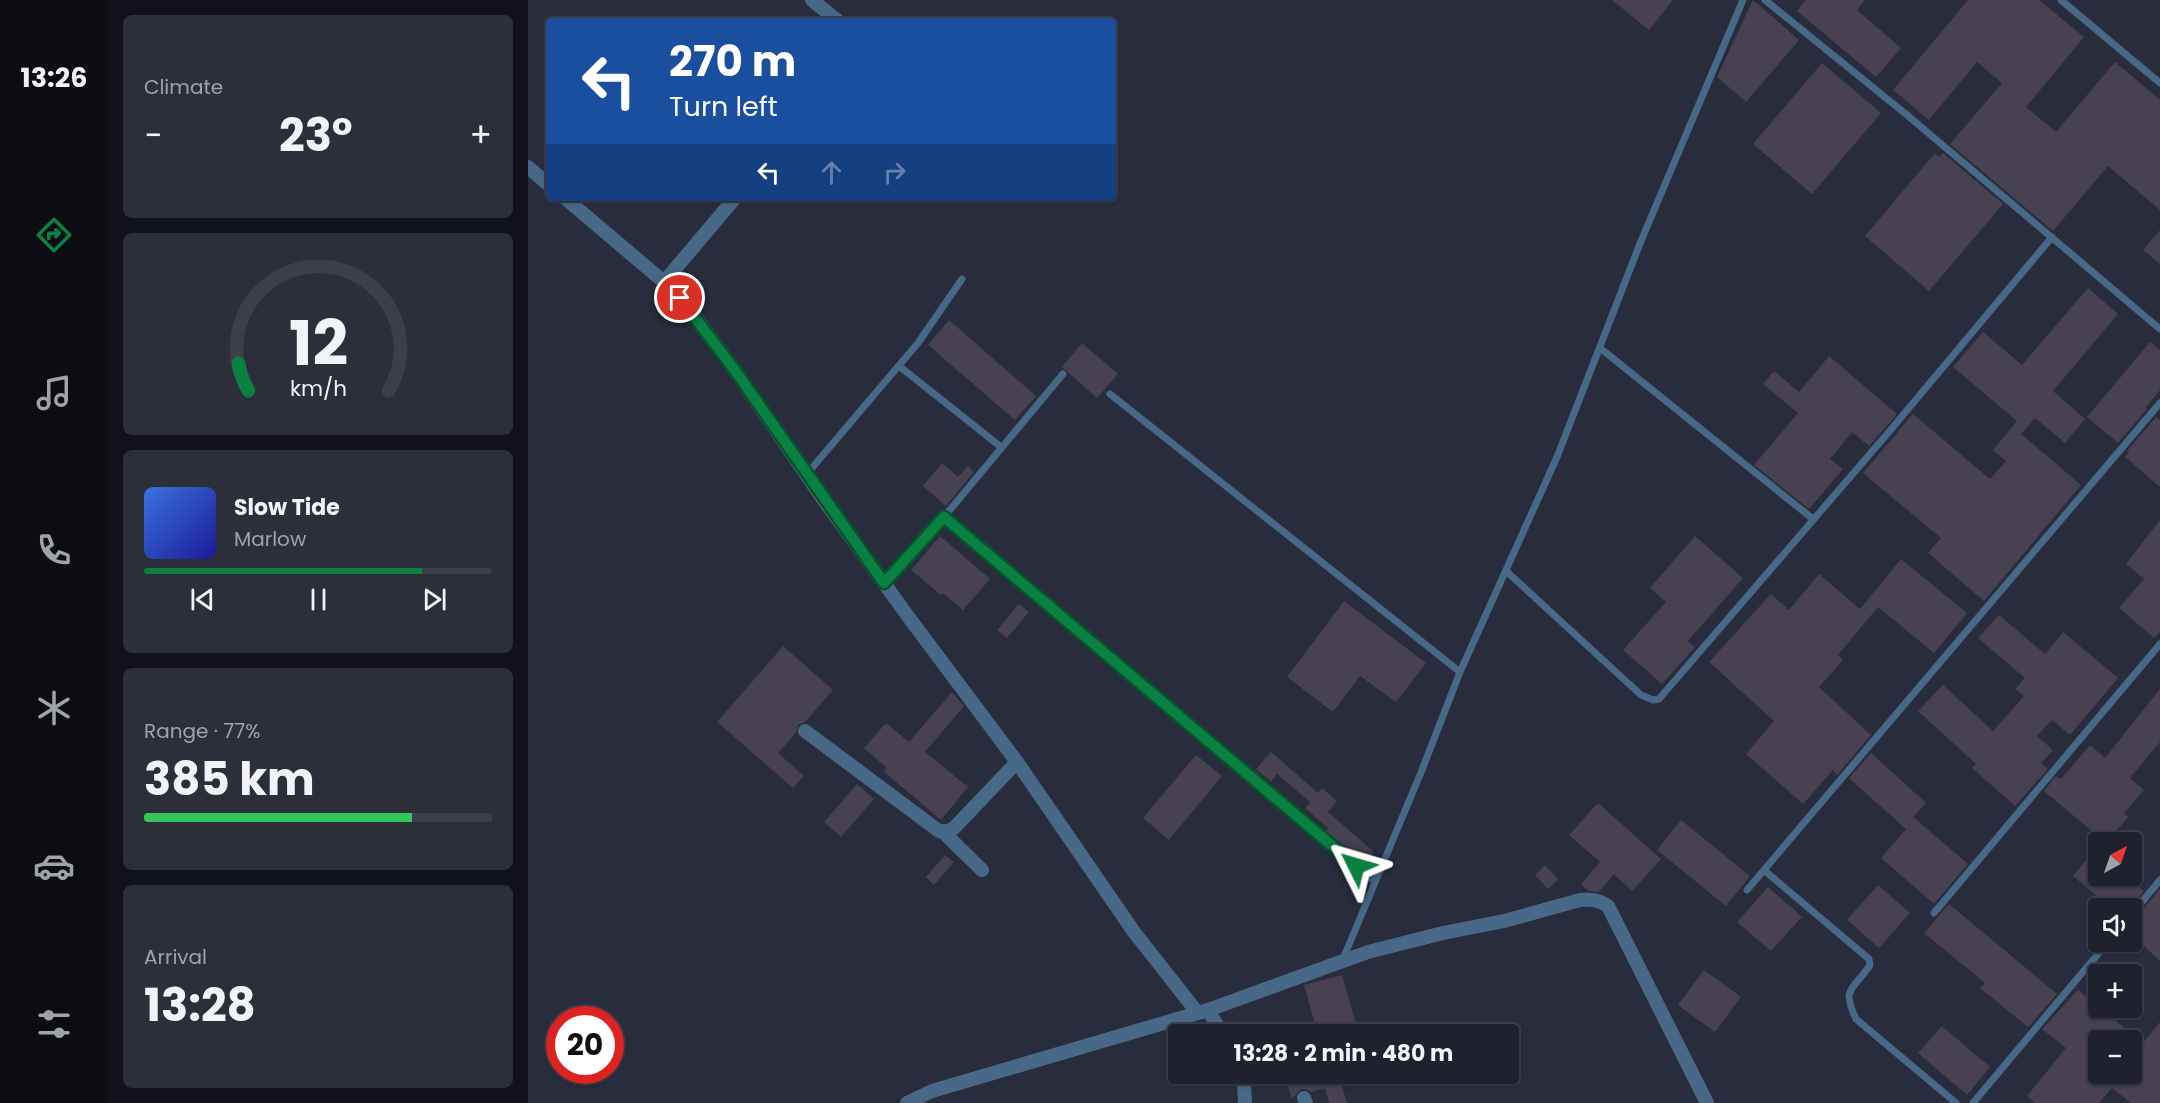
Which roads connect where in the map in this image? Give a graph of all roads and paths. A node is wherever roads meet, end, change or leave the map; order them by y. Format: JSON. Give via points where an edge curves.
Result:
{"nodes":[{"id":1,"x":812,"y":0,"type":"edge"},
{"id":2,"x":1743,"y":0,"type":"edge"},
{"id":3,"x":1765,"y":0,"type":"edge"},
{"id":4,"x":2061,"y":0,"type":"edge"},
{"id":5,"x":834,"y":18,"type":"edge"},
{"id":6,"x":2160,"y":83,"type":"edge"},
{"id":7,"x":528,"y":167,"type":"edge"},
{"id":8,"x":546,"y":182,"type":"edge"},
{"id":9,"x":569,"y":201,"type":"edge"},
{"id":10,"x":732,"y":201,"type":"edge"},
{"id":11,"x":2052,"y":237,"type":"junction"},
{"id":12,"x":962,"y":279,"type":"dead end"},
{"id":13,"x":664,"y":282,"type":"junction"},
{"id":14,"x":2160,"y":329,"type":"edge"},
{"id":15,"x":1600,"y":348,"type":"junction"},
{"id":16,"x":899,"y":366,"type":"junction"},
{"id":17,"x":1063,"y":374,"type":"dead end"},
{"id":18,"x":1110,"y":394,"type":"dead end"},
{"id":19,"x":2160,"y":403,"type":"edge"},
{"id":20,"x":1001,"y":447,"type":"junction"},
{"id":21,"x":806,"y":475,"type":"junction"},
{"id":22,"x":944,"y":517,"type":"junction"},
{"id":23,"x":1813,"y":519,"type":"junction"},
{"id":24,"x":1506,"y":571,"type":"junction"},
{"id":25,"x":884,"y":583,"type":"junction"},
{"id":26,"x":2160,"y":644,"type":"edge"},
{"id":27,"x":1461,"y":672,"type":"junction"},
{"id":28,"x":805,"y":731,"type":"dead end"},
{"id":29,"x":1017,"y":762,"type":"junction"},
{"id":30,"x":943,"y":832,"type":"junction"},
{"id":31,"x":982,"y":870,"type":"dead end"},
{"id":32,"x":1764,"y":871,"type":"junction"},
{"id":33,"x":2160,"y":880,"type":"edge"},
{"id":34,"x":1374,"y":881,"type":"junction"},
{"id":35,"x":1747,"y":890,"type":"dead end"},
{"id":36,"x":2142,"y":902,"type":"edge"},
{"id":37,"x":1934,"y":913,"type":"dead end"},
{"id":38,"x":2100,"y":952,"type":"edge"},
{"id":39,"x":1343,"y":960,"type":"junction"},
{"id":40,"x":1203,"y":1011,"type":"junction"},
{"id":41,"x":1214,"y":1024,"type":"edge"},
{"id":42,"x":1244,"y":1084,"type":"edge"},
{"id":43,"x":907,"y":1103,"type":"edge"},
{"id":44,"x":1245,"y":1103,"type":"edge"},
{"id":45,"x":1707,"y":1103,"type":"edge"},
{"id":46,"x":1956,"y":1103,"type":"edge"},
{"id":47,"x":1973,"y":1103,"type":"edge"}],
"edges":[{"from":1,"to":5,"type":"street"},
{"from":2,"to":15,"type":"lane"},
{"from":3,"to":11,"type":"lane"},
{"from":4,"to":6,"type":"lane"},
{"from":7,"to":8,"type":"street"},
{"from":9,"to":13,"type":"street"},
{"from":10,"to":13,"type":"street"},
{"from":11,"to":14,"type":"lane"},
{"from":11,"to":23,"type":"lane"},
{"from":12,"to":16,"type":"lane"},
{"from":13,"to":21,"type":"street","via":[[725,357]]},
{"from":15,"to":23,"type":"lane"},
{"from":15,"to":24,"type":"lane"},
{"from":16,"to":20,"type":"lane"},
{"from":16,"to":21,"type":"lane"},
{"from":17,"to":20,"type":"lane"},
{"from":18,"to":27,"type":"lane"},
{"from":19,"to":32,"type":"lane"},
{"from":20,"to":22,"type":"lane"},
{"from":21,"to":25,"type":"street"},
{"from":22,"to":25,"type":"lane"},
{"from":22,"to":34,"type":"lane"},
{"from":23,"to":24,"type":"lane","via":[[1664,695],[1653,700],[1641,695]]},
{"from":24,"to":27,"type":"lane"},
{"from":25,"to":29,"type":"street"},
{"from":26,"to":37,"type":"lane"},
{"from":27,"to":34,"type":"lane"},
{"from":28,"to":30,"type":"street","via":[[928,825]]},
{"from":29,"to":30,"type":"street","via":[[954,828]]},
{"from":29,"to":40,"type":"street","via":[[1134,932]]},
{"from":30,"to":31,"type":"street"},
{"from":32,"to":35,"type":"lane"},
{"from":32,"to":46,"type":"lane","via":[[1869,958],[1870,965],[1849,996],[1856,1019]]},
{"from":33,"to":36,"type":"lane"},
{"from":34,"to":39,"type":"lane"},
{"from":38,"to":47,"type":"lane"},
{"from":39,"to":40,"type":"street"},
{"from":39,"to":45,"type":"street","via":[[1580,900],[1601,901],[1614,916]]},
{"from":40,"to":41,"type":"street"},
{"from":40,"to":43,"type":"street","via":[[932,1091]]},
{"from":42,"to":44,"type":"street"}]}
